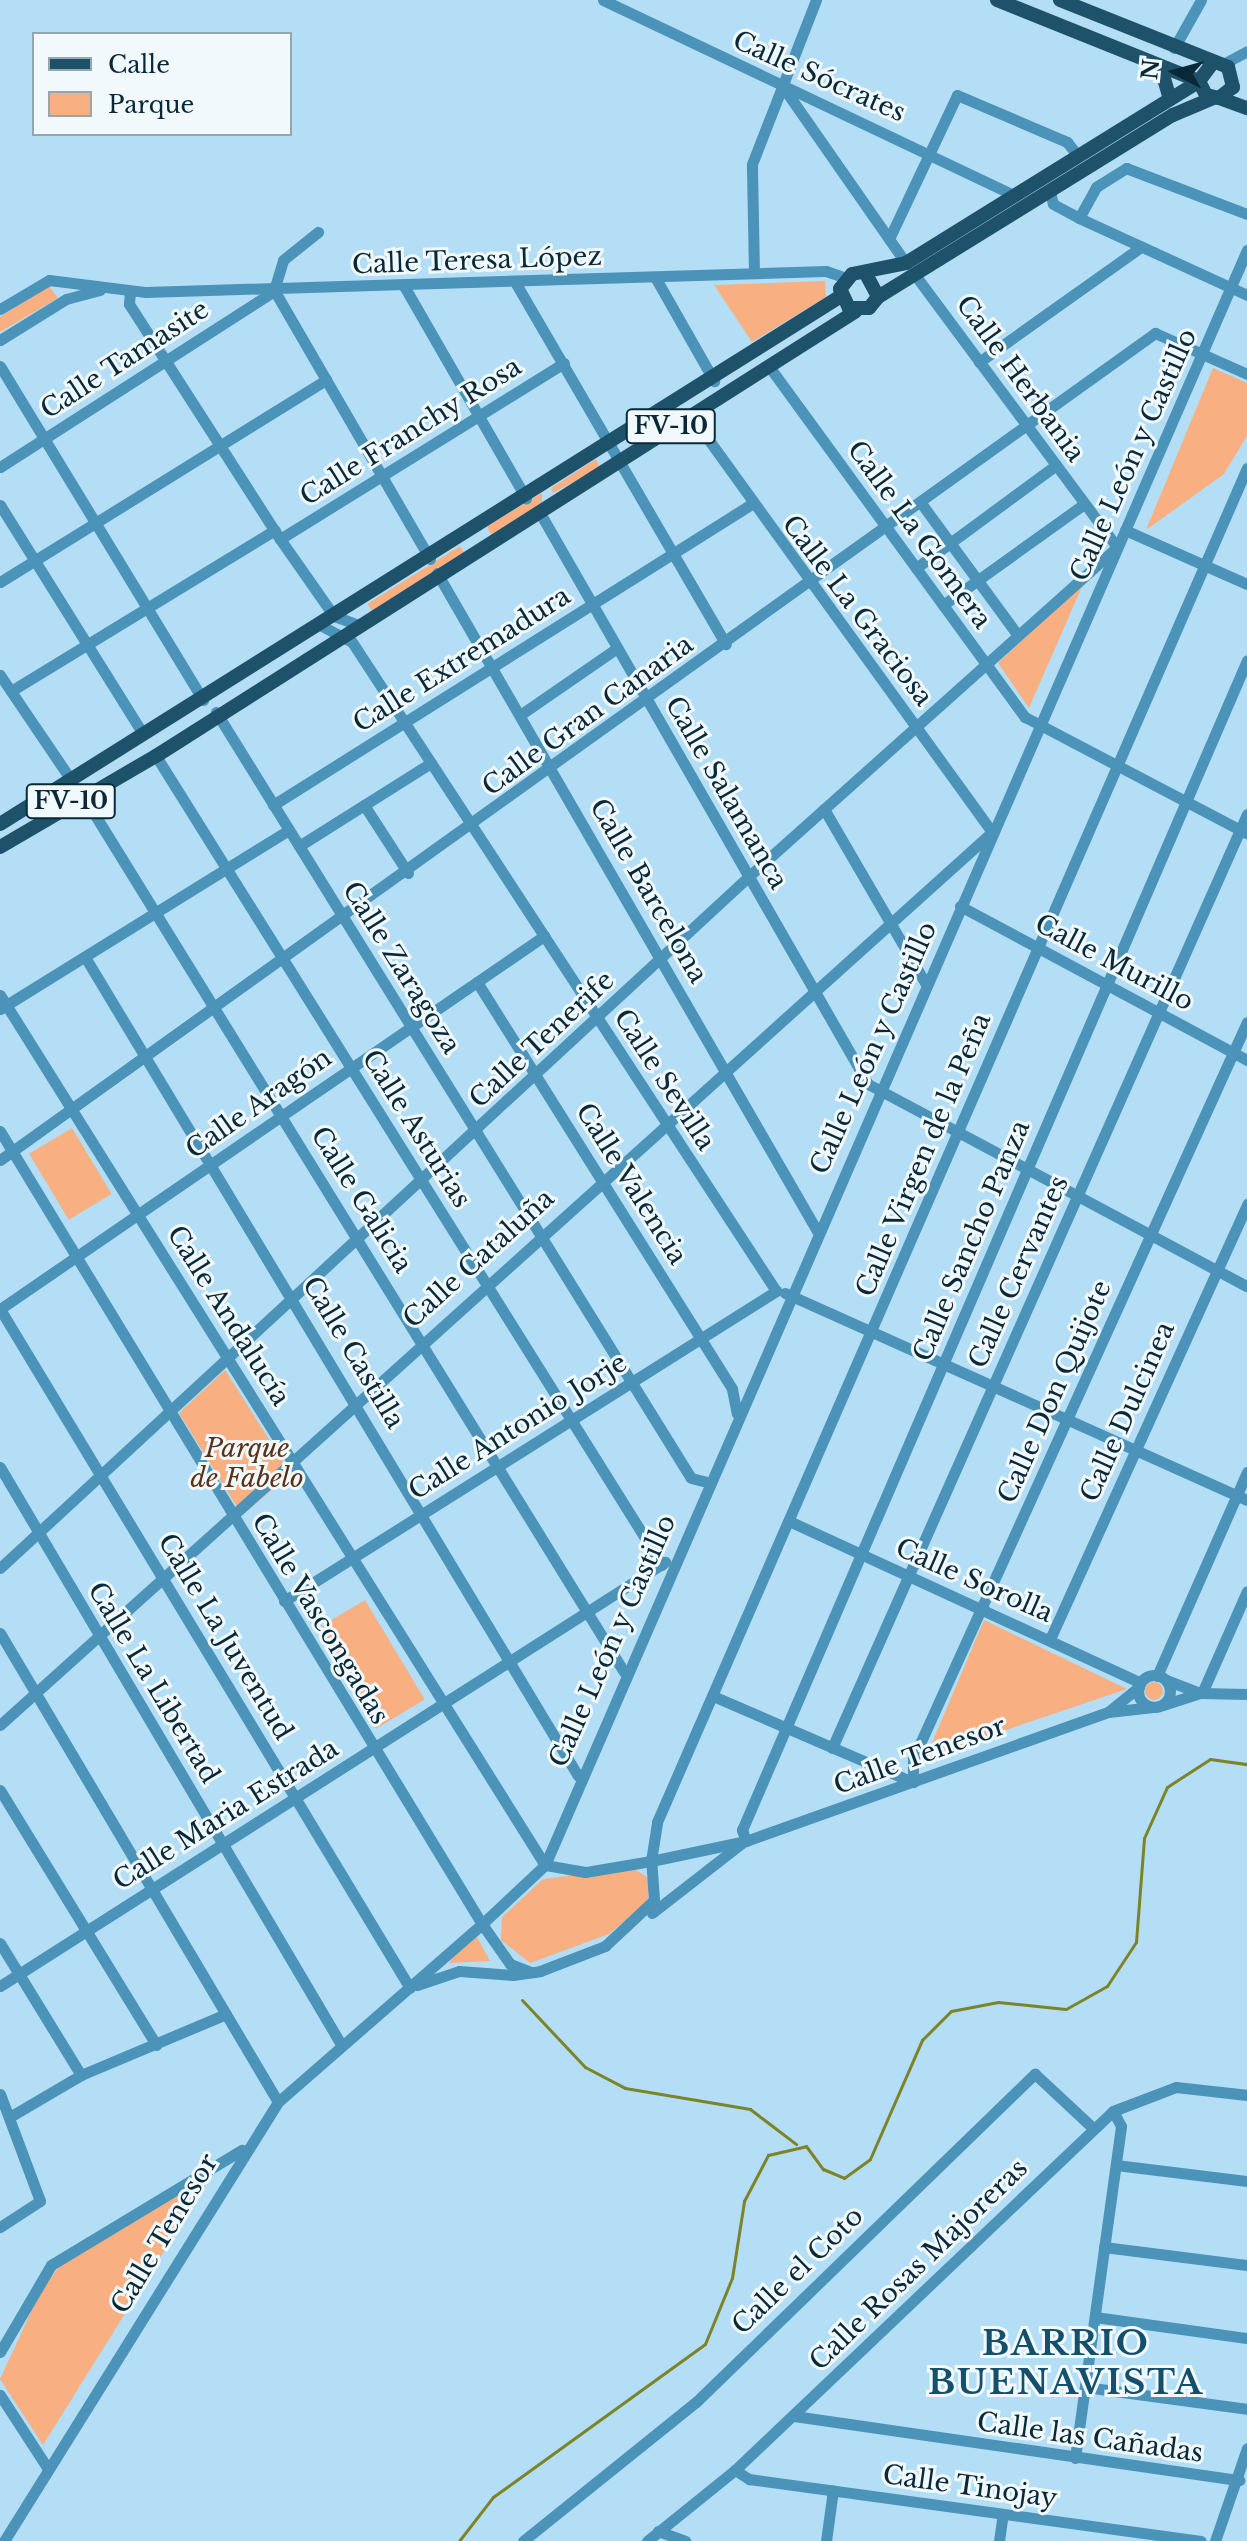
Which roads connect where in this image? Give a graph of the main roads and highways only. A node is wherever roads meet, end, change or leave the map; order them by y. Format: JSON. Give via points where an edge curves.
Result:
{"nodes":[{"id":1,"x":997,"y":0,"type":"edge"},
{"id":2,"x":1060,"y":0,"type":"edge"},
{"id":3,"x":1127,"y":54,"type":"junction"},
{"id":4,"x":1217,"y":64,"type":"junction"},
{"id":5,"x":1199,"y":81,"type":"junction"},
{"id":6,"x":1240,"y":81,"type":"edge"},
{"id":7,"x":1216,"y":98,"type":"junction"},
{"id":8,"x":1170,"y":99,"type":"junction"},
{"id":9,"x":1247,"y":108,"type":"edge"},
{"id":10,"x":911,"y":269,"type":"junction"},
{"id":11,"x":866,"y":274,"type":"junction"},
{"id":12,"x":841,"y":296,"type":"junction"},
{"id":13,"x":878,"y":297,"type":"junction"},
{"id":14,"x":856,"y":311,"type":"junction"},
{"id":15,"x":478,"y":528,"type":"junction"},
{"id":16,"x":464,"y":536,"type":"junction"},
{"id":17,"x":488,"y":544,"type":"junction"},
{"id":18,"x":474,"y":552,"type":"junction"},
{"id":19,"x":142,"y":734,"type":"junction"},
{"id":20,"x":154,"y":754,"type":"junction"},
{"id":21,"x":0,"y":824,"type":"edge"},
{"id":22,"x":0,"y":847,"type":"edge"}],
"edges":[{"from":1,"to":3,"type":"main road"},
{"from":2,"to":4,"type":"main road"},
{"from":3,"to":5,"type":"main road"},
{"from":3,"to":8,"type":"main road","via":[[1163,75]]},
{"from":4,"to":5,"type":"main road"},
{"from":4,"to":6,"type":"main road"},
{"from":5,"to":7,"type":"main road"},
{"from":5,"to":8,"type":"main road","number":"FV-10"},
{"from":6,"to":7,"type":"main road"},
{"from":7,"to":9,"type":"main road"},
{"from":7,"to":10,"type":"main road","number":"FV-10"},
{"from":8,"to":10,"type":"main road","number":"FV-10"},
{"from":10,"to":11,"type":"main road","number":"FV-10"},
{"from":10,"to":13,"type":"main road","number":"FV-10"},
{"from":11,"to":12,"type":"main road","number":"FV-10","via":[[846,278]]},
{"from":11,"to":13,"type":"main road"},
{"from":12,"to":14,"type":"main road"},
{"from":12,"to":15,"type":"main road","number":"FV-10"},
{"from":13,"to":14,"type":"main road","number":"FV-10"},
{"from":14,"to":17,"type":"main road","number":"FV-10"},
{"from":15,"to":16,"type":"main road","number":"FV-10"},
{"from":15,"to":17,"type":"main road"},
{"from":16,"to":18,"type":"main road"},
{"from":16,"to":19,"type":"main road","number":"FV-10"},
{"from":17,"to":18,"type":"main road","number":"FV-10"},
{"from":18,"to":20,"type":"main road","number":"FV-10"},
{"from":19,"to":20,"type":"main road","number":"FV-10"},
{"from":19,"to":20,"type":"main road"},
{"from":19,"to":21,"type":"main road","number":"FV-10"},
{"from":20,"to":22,"type":"main road","number":"FV-10"}]}
